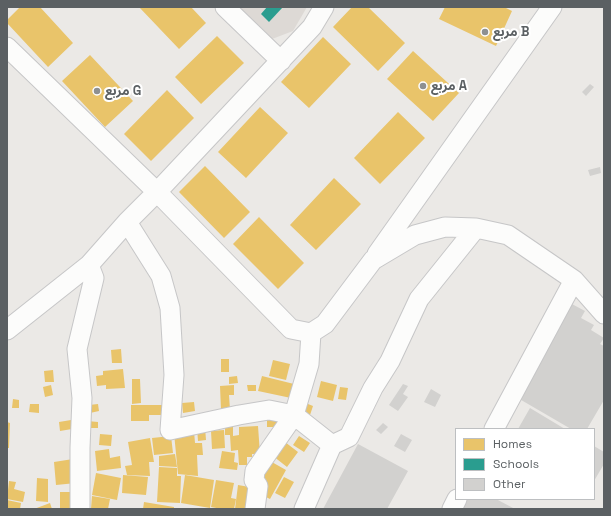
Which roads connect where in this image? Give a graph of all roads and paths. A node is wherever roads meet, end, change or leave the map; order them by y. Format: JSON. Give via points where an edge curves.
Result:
{"nodes":[{"id":1,"x":225,"y":7,"type":"edge"},
{"id":2,"x":324,"y":7,"type":"edge"},
{"id":3,"x":552,"y":7,"type":"edge"},
{"id":4,"x":7,"y":47,"type":"edge"},
{"id":5,"x":7,"y":59,"type":"edge"},
{"id":6,"x":281,"y":60,"type":"junction"},
{"id":7,"x":157,"y":192,"type":"junction"},
{"id":8,"x":127,"y":222,"type":"junction"},
{"id":9,"x":476,"y":228,"type":"junction"},
{"id":10,"x":373,"y":260,"type":"junction"},
{"id":11,"x":89,"y":265,"type":"junction"},
{"id":12,"x":574,"y":280,"type":"junction"},
{"id":13,"x":604,"y":314,"type":"edge"},
{"id":14,"x":7,"y":330,"type":"edge"},
{"id":15,"x":311,"y":333,"type":"junction"},
{"id":16,"x":294,"y":415,"type":"junction"},
{"id":17,"x":495,"y":428,"type":"edge"},
{"id":18,"x":332,"y":445,"type":"junction"},
{"id":19,"x":456,"y":500,"type":"edge"},
{"id":20,"x":80,"y":509,"type":"edge"},
{"id":21,"x":255,"y":509,"type":"edge"},
{"id":22,"x":304,"y":509,"type":"edge"},
{"id":23,"x":452,"y":509,"type":"edge"}],
"edges":[{"from":1,"to":6,"type":"street"},
{"from":2,"to":6,"type":"street","via":[[312,27]]},
{"from":3,"to":10,"type":"street"},
{"from":4,"to":7,"type":"street"},
{"from":5,"to":7,"type":"street"},
{"from":6,"to":7,"type":"street"},
{"from":7,"to":8,"type":"street"},
{"from":7,"to":15,"type":"street","via":[[291,329]]},
{"from":8,"to":11,"type":"street"},
{"from":8,"to":16,"type":"street","via":[[161,276],[170,308],[174,375],[170,430],[269,410]]},
{"from":9,"to":10,"type":"street","via":[[445,228],[415,235]]},
{"from":9,"to":12,"type":"street","via":[[508,235]]},
{"from":9,"to":18,"type":"street","via":[[419,299],[390,361],[373,388],[349,437]]},
{"from":10,"to":15,"type":"street","via":[[325,324]]},
{"from":11,"to":14,"type":"street"},
{"from":11,"to":20,"type":"street","via":[[94,278],[76,349],[82,398]]},
{"from":12,"to":13,"type":"street"},
{"from":12,"to":17,"type":"street"},
{"from":15,"to":16,"type":"street","via":[[309,364]]},
{"from":16,"to":18,"type":"street"},
{"from":16,"to":21,"type":"street","via":[[255,471],[254,480],[258,486]]},
{"from":18,"to":22,"type":"street"},
{"from":19,"to":23,"type":"street"}]}
